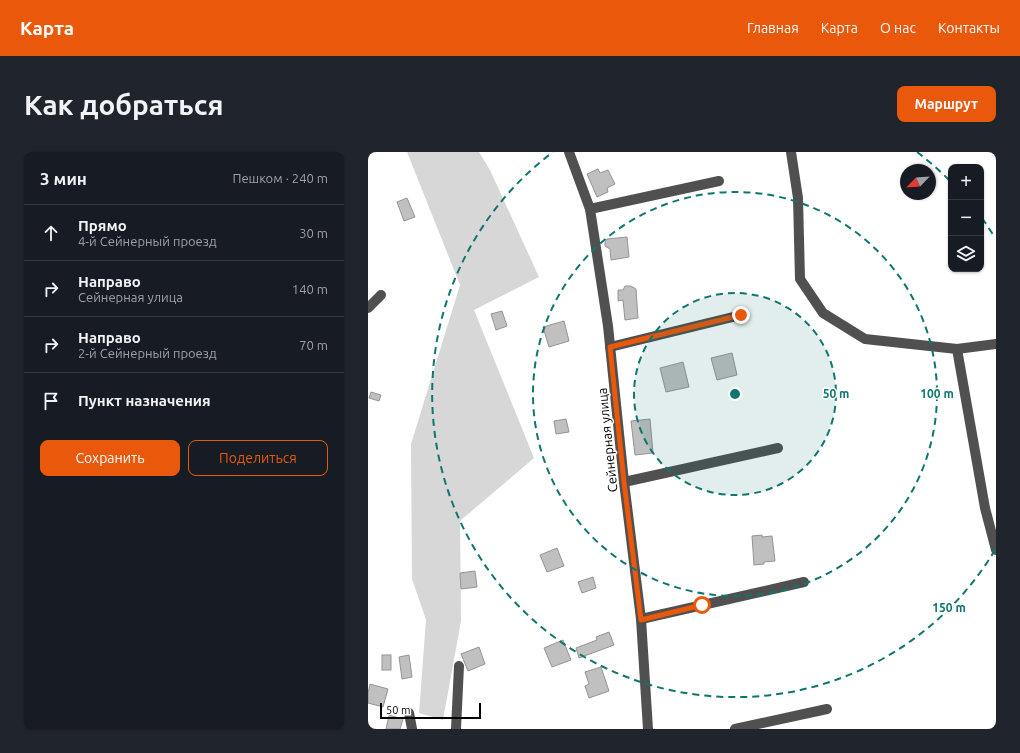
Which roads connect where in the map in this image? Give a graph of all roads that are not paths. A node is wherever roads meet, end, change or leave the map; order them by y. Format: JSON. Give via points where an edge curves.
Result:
{"nodes":[{"id":1,"x":568,"y":152,"type":"edge"},
{"id":2,"x":791,"y":152,"type":"edge"},
{"id":3,"x":719,"y":181,"type":"dead end"},
{"id":4,"x":590,"y":209,"type":"junction"},
{"id":5,"x":381,"y":295,"type":"dead end"},
{"id":6,"x":368,"y":308,"type":"edge"},
{"id":7,"x":741,"y":315,"type":"dead end"},
{"id":8,"x":996,"y":344,"type":"edge"},
{"id":9,"x":610,"y":347,"type":"junction"},
{"id":10,"x":957,"y":349,"type":"junction"},
{"id":11,"x":778,"y":448,"type":"dead end"},
{"id":12,"x":624,"y":482,"type":"junction"},
{"id":13,"x":996,"y":550,"type":"edge"},
{"id":14,"x":804,"y":582,"type":"dead end"},
{"id":15,"x":641,"y":620,"type":"junction"},
{"id":16,"x":459,"y":666,"type":"dead end"},
{"id":17,"x":827,"y":709,"type":"dead end"},
{"id":18,"x":409,"y":713,"type":"dead end"},
{"id":19,"x":412,"y":729,"type":"edge"},
{"id":20,"x":456,"y":729,"type":"edge"},
{"id":21,"x":648,"y":729,"type":"edge"},
{"id":22,"x":734,"y":729,"type":"edge"}],
"edges":[{"from":1,"to":4,"type":"lane","name":"Сейнерная улица"},
{"from":2,"to":10,"type":"lane","via":[[798,198],[800,279],[823,313],[864,339]]},
{"from":3,"to":4,"type":"lane"},
{"from":4,"to":9,"type":"lane","name":"Сейнерная улица"},
{"from":5,"to":6,"type":"lane"},
{"from":7,"to":9,"type":"lane"},
{"from":8,"to":10,"type":"lane"},
{"from":9,"to":12,"type":"lane","name":"Сейнерная улица"},
{"from":10,"to":13,"type":"lane","via":[[985,508]]},
{"from":11,"to":12,"type":"lane"},
{"from":12,"to":15,"type":"lane","name":"Сейнерная улица"},
{"from":14,"to":15,"type":"lane"},
{"from":15,"to":21,"type":"lane","name":"Сейнерная улица"},
{"from":16,"to":20,"type":"lane"},
{"from":17,"to":22,"type":"lane"},
{"from":18,"to":19,"type":"lane"}]}
